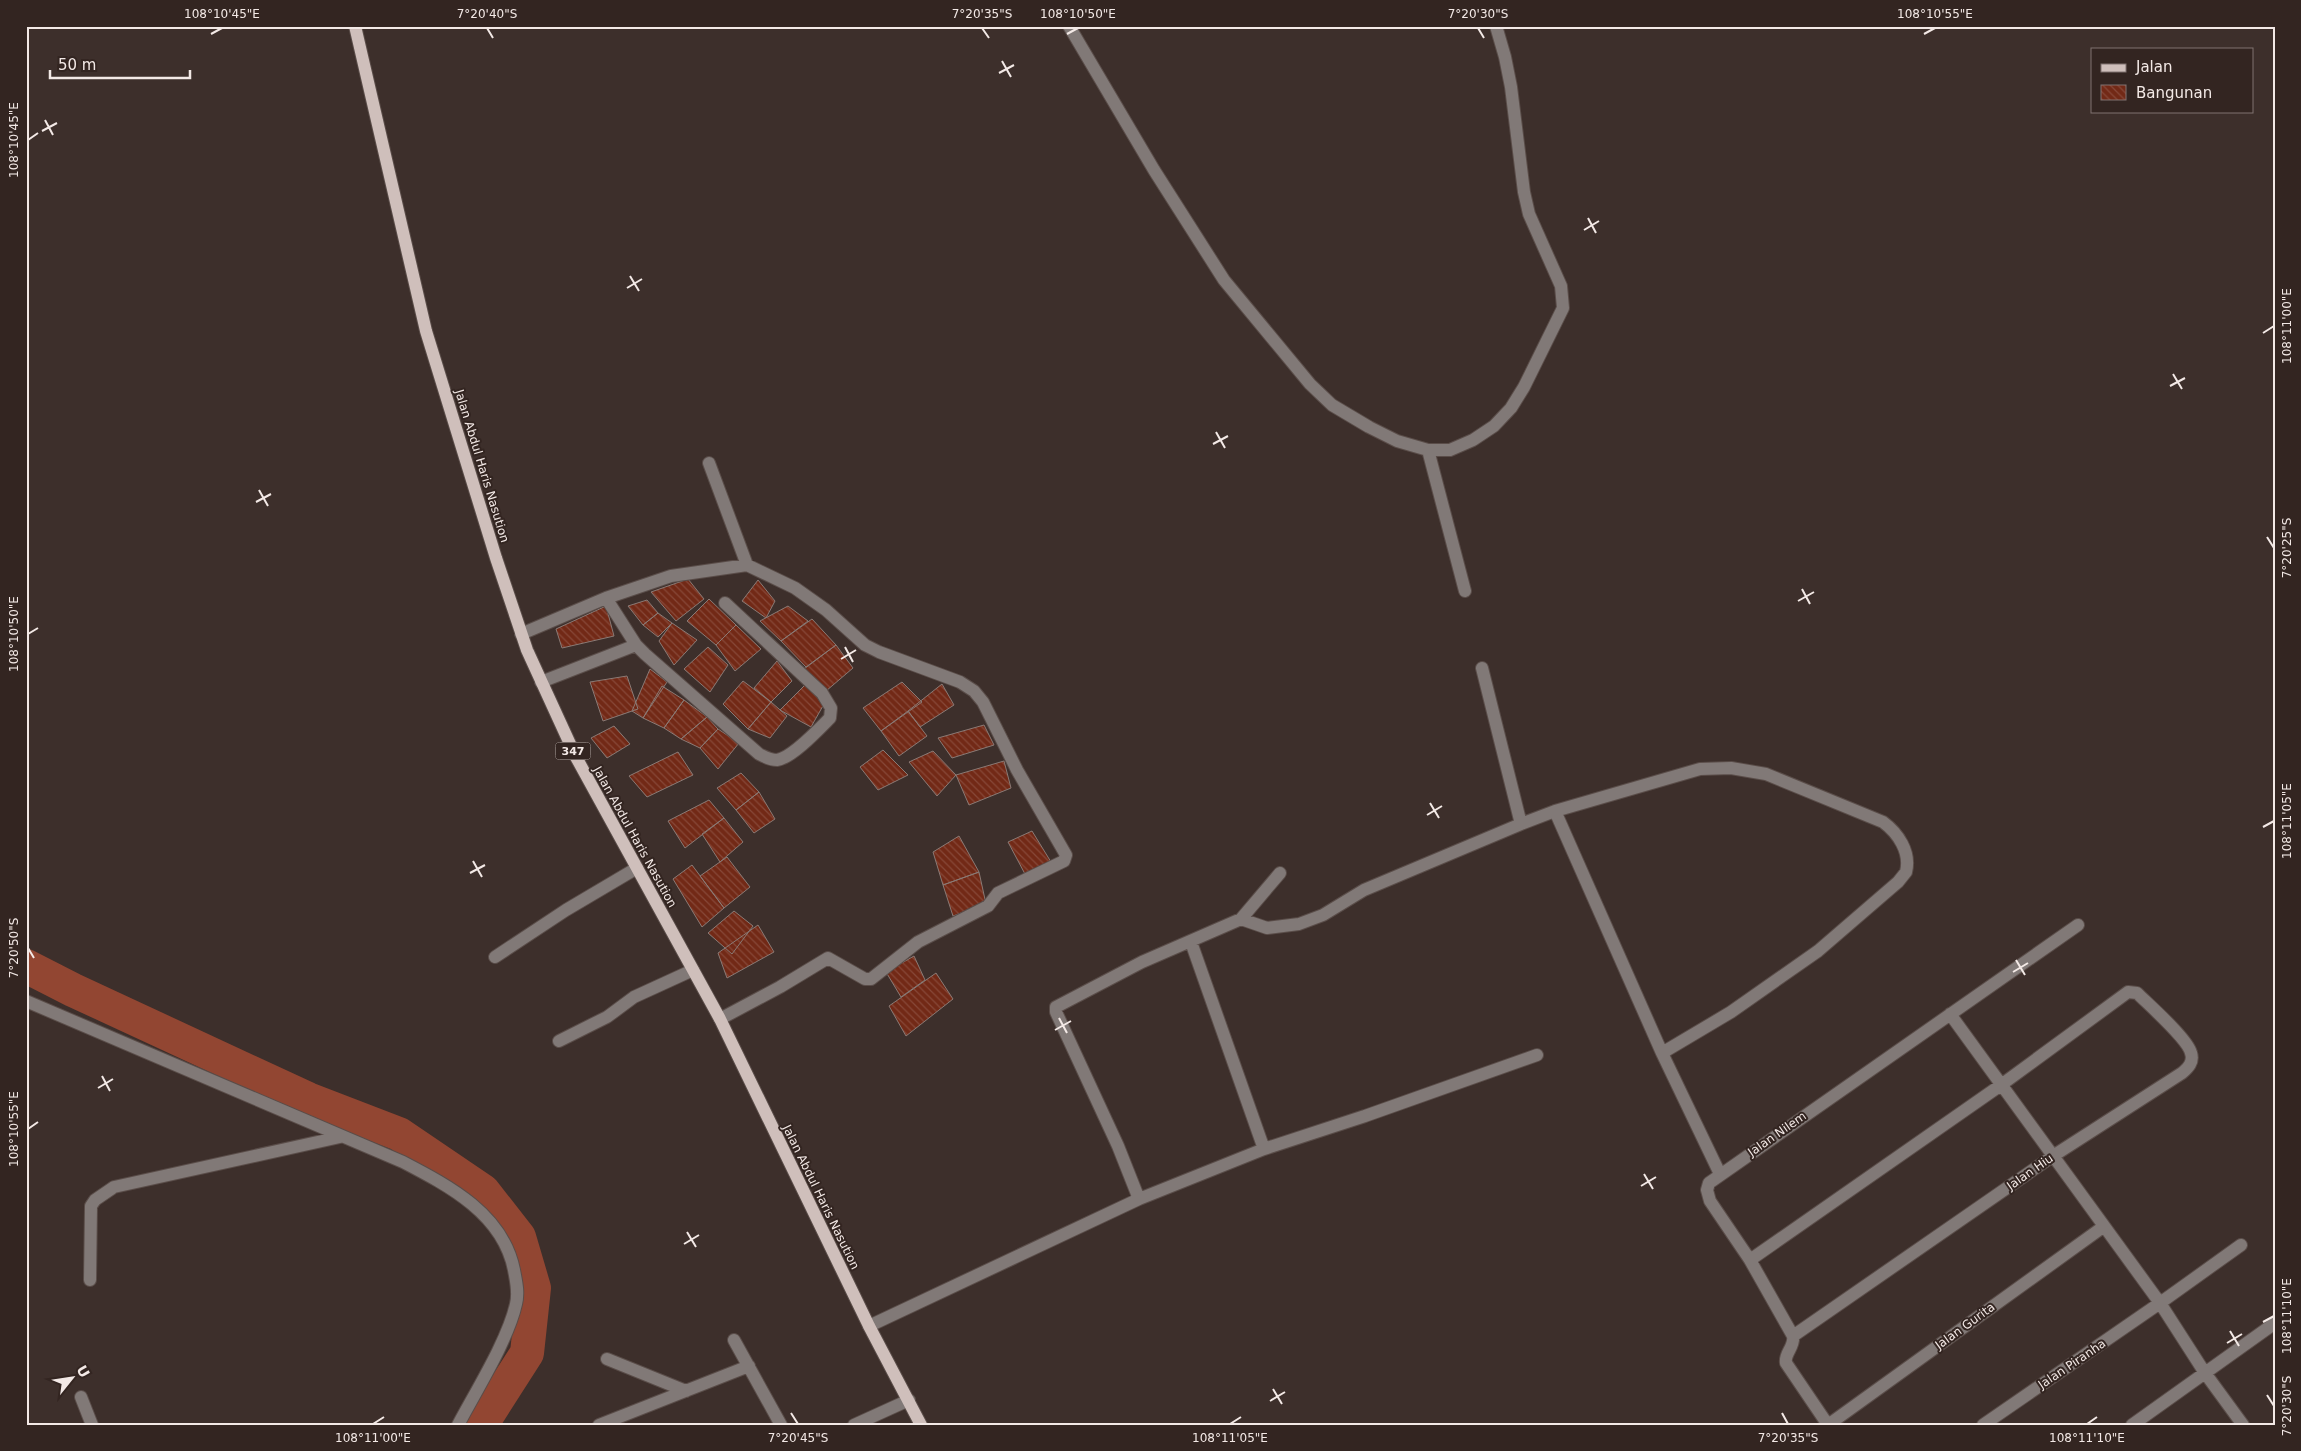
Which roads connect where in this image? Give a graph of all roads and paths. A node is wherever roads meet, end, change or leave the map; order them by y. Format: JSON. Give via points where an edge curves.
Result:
{"nodes":[{"id":1,"x":355,"y":26,"type":"edge"},
{"id":2,"x":1069,"y":26,"type":"edge"},
{"id":3,"x":1496,"y":26,"type":"edge"},
{"id":4,"x":1428,"y":450,"type":"junction"},
{"id":5,"x":709,"y":463,"type":"dead end"},
{"id":6,"x":747,"y":566,"type":"junction"},
{"id":7,"x":1465,"y":591,"type":"dead end"},
{"id":8,"x":606,"y":598,"type":"junction"},
{"id":9,"x":725,"y":603,"type":"dead end"},
{"id":10,"x":521,"y":634,"type":"junction"},
{"id":11,"x":636,"y":644,"type":"junction"},
{"id":12,"x":1482,"y":668,"type":"dead end"},
{"id":13,"x":541,"y":682,"type":"junction"},
{"id":14,"x":1555,"y":811,"type":"junction"},
{"id":15,"x":1521,"y":824,"type":"junction"},
{"id":16,"x":637,"y":868,"type":"junction"},
{"id":17,"x":1280,"y":873,"type":"dead end"},
{"id":18,"x":1241,"y":919,"type":"junction"},
{"id":19,"x":2078,"y":925,"type":"dead end"},
{"id":20,"x":1191,"y":942,"type":"junction"},
{"id":21,"x":495,"y":957,"type":"dead end"},
{"id":22,"x":693,"y":970,"type":"junction"},
{"id":23,"x":26,"y":1001,"type":"edge"},
{"id":24,"x":1950,"y":1014,"type":"junction"},
{"id":25,"x":720,"y":1019,"type":"junction"},
{"id":26,"x":559,"y":1041,"type":"dead end"},
{"id":27,"x":1662,"y":1053,"type":"junction"},
{"id":28,"x":1537,"y":1055,"type":"dead end"},
{"id":29,"x":2001,"y":1085,"type":"junction"},
{"id":30,"x":340,"y":1137,"type":"junction"},
{"id":31,"x":1264,"y":1149,"type":"junction"},
{"id":32,"x":2053,"y":1156,"type":"junction"},
{"id":33,"x":1720,"y":1174,"type":"junction"},
{"id":34,"x":1139,"y":1199,"type":"junction"},
{"id":35,"x":2103,"y":1228,"type":"junction"},
{"id":36,"x":2241,"y":1245,"type":"dead end"},
{"id":37,"x":1750,"y":1260,"type":"junction"},
{"id":38,"x":90,"y":1280,"type":"dead end"},
{"id":39,"x":2160,"y":1304,"type":"junction"},
{"id":40,"x":2275,"y":1323,"type":"edge"},
{"id":41,"x":869,"y":1326,"type":"junction"},
{"id":42,"x":1793,"y":1336,"type":"junction"},
{"id":43,"x":734,"y":1340,"type":"dead end"},
{"id":44,"x":607,"y":1359,"type":"dead end"},
{"id":45,"x":749,"y":1366,"type":"junction"},
{"id":46,"x":2205,"y":1373,"type":"junction"},
{"id":47,"x":686,"y":1390,"type":"junction"},
{"id":48,"x":81,"y":1397,"type":"dead end"},
{"id":49,"x":909,"y":1400,"type":"junction"},
{"id":50,"x":92,"y":1425,"type":"edge"},
{"id":51,"x":458,"y":1425,"type":"edge"},
{"id":52,"x":599,"y":1425,"type":"edge"},
{"id":53,"x":781,"y":1425,"type":"edge"},
{"id":54,"x":854,"y":1425,"type":"edge"},
{"id":55,"x":921,"y":1425,"type":"edge"},
{"id":56,"x":1828,"y":1425,"type":"edge"},
{"id":57,"x":1983,"y":1425,"type":"edge"},
{"id":58,"x":2132,"y":1425,"type":"edge"},
{"id":59,"x":2243,"y":1425,"type":"edge"}],
"edges":[{"from":1,"to":10,"type":"main road","name":"Jalan Abdul Haris Nasution","number":"347","via":[[426,331]]},
{"from":2,"to":4,"type":"street","via":[[1224,280],[1310,384],[1332,405],[1369,427]]},
{"from":3,"to":4,"type":"street","via":[[1514,102],[1527,206],[1560,286],[1563,308],[1524,387],[1494,426],[1450,450]]},
{"from":4,"to":7,"type":"street"},
{"from":5,"to":6,"type":"street"},
{"from":6,"to":8,"type":"street","via":[[671,576]]},
{"from":6,"to":25,"type":"street","via":[[795,588],[826,610],[865,645],[960,682],[974,692],[983,702],[1066,858],[998,893],[988,906],[918,942],[871,978],[866,979],[828,958]]},
{"from":8,"to":10,"type":"street"},
{"from":8,"to":11,"type":"street"},
{"from":9,"to":11,"type":"street","via":[[822,693],[831,708],[830,718],[779,760],[759,754]]},
{"from":10,"to":13,"type":"main road","name":"Jalan Abdul Haris Nasution","number":"347"},
{"from":11,"to":13,"type":"street"},
{"from":12,"to":15,"type":"street"},
{"from":13,"to":16,"type":"main road","name":"Jalan Abdul Haris Nasution","number":"347","via":[[576,757]]},
{"from":14,"to":15,"type":"street"},
{"from":14,"to":27,"type":"street"},
{"from":14,"to":27,"type":"street","via":[[1700,770],[1731,768],[1766,774],[1883,822],[1902,842],[1907,859],[1906,872],[1818,952],[1731,1012]]},
{"from":15,"to":18,"type":"street","via":[[1364,890],[1323,915],[1299,924],[1268,928]]},
{"from":16,"to":21,"type":"street"},
{"from":16,"to":22,"type":"main road","name":"Jalan Abdul Haris Nasution","number":"347"},
{"from":17,"to":18,"type":"street"},
{"from":18,"to":20,"type":"street"},
{"from":19,"to":24,"type":"street","name":"Jalan Nilem"},
{"from":20,"to":31,"type":"street"},
{"from":20,"to":34,"type":"street","via":[[1142,962],[1055,1008]]},
{"from":22,"to":25,"type":"main road","name":"Jalan Abdul Haris Nasution","number":"347"},
{"from":22,"to":26,"type":"street","via":[[634,997],[607,1017]]},
{"from":23,"to":30,"type":"street"},
{"from":24,"to":29,"type":"street"},
{"from":24,"to":33,"type":"street","name":"Jalan Nilem"},
{"from":25,"to":41,"type":"main road","name":"Jalan Abdul Haris Nasution","number":"347"},
{"from":27,"to":33,"type":"street"},
{"from":28,"to":31,"type":"street"},
{"from":29,"to":32,"type":"street"},
{"from":29,"to":32,"type":"street","name":"Jalan Hiu","via":[[2128,992],[2137,992],[2185,1042],[2191,1053],[2189,1067]]},
{"from":29,"to":37,"type":"street"},
{"from":30,"to":38,"type":"street","via":[[127,1183],[103,1193],[90,1211]]},
{"from":30,"to":51,"type":"street","via":[[435,1178],[465,1198],[498,1230],[508,1247],[517,1286],[516,1303],[501,1343]]},
{"from":31,"to":34,"type":"street"},
{"from":32,"to":35,"type":"street"},
{"from":32,"to":42,"type":"street","name":"Jalan Hiu"},
{"from":33,"to":37,"type":"street","name":"Jalan Nilem","via":[[1709,1183],[1710,1201]]},
{"from":34,"to":41,"type":"street"},
{"from":35,"to":39,"type":"street"},
{"from":35,"to":56,"type":"street","name":"Jalan Gurita"},
{"from":36,"to":39,"type":"street","name":"Jalan Piranha"},
{"from":37,"to":42,"type":"street","name":"Jalan Nilem"},
{"from":39,"to":46,"type":"street"},
{"from":39,"to":57,"type":"street","name":"Jalan Piranha"},
{"from":40,"to":46,"type":"street"},
{"from":41,"to":49,"type":"main road","name":"Jalan Abdul Haris Nasution","number":"347"},
{"from":42,"to":56,"type":"street","via":[[1786,1363]]},
{"from":43,"to":45,"type":"street"},
{"from":44,"to":47,"type":"street"},
{"from":45,"to":47,"type":"street"},
{"from":45,"to":53,"type":"street"},
{"from":46,"to":58,"type":"street"},
{"from":46,"to":59,"type":"street"},
{"from":47,"to":52,"type":"street"},
{"from":48,"to":50,"type":"street"},
{"from":49,"to":54,"type":"street"},
{"from":49,"to":55,"type":"main road","name":"Jalan Abdul Haris Nasution","number":"347"}]}
